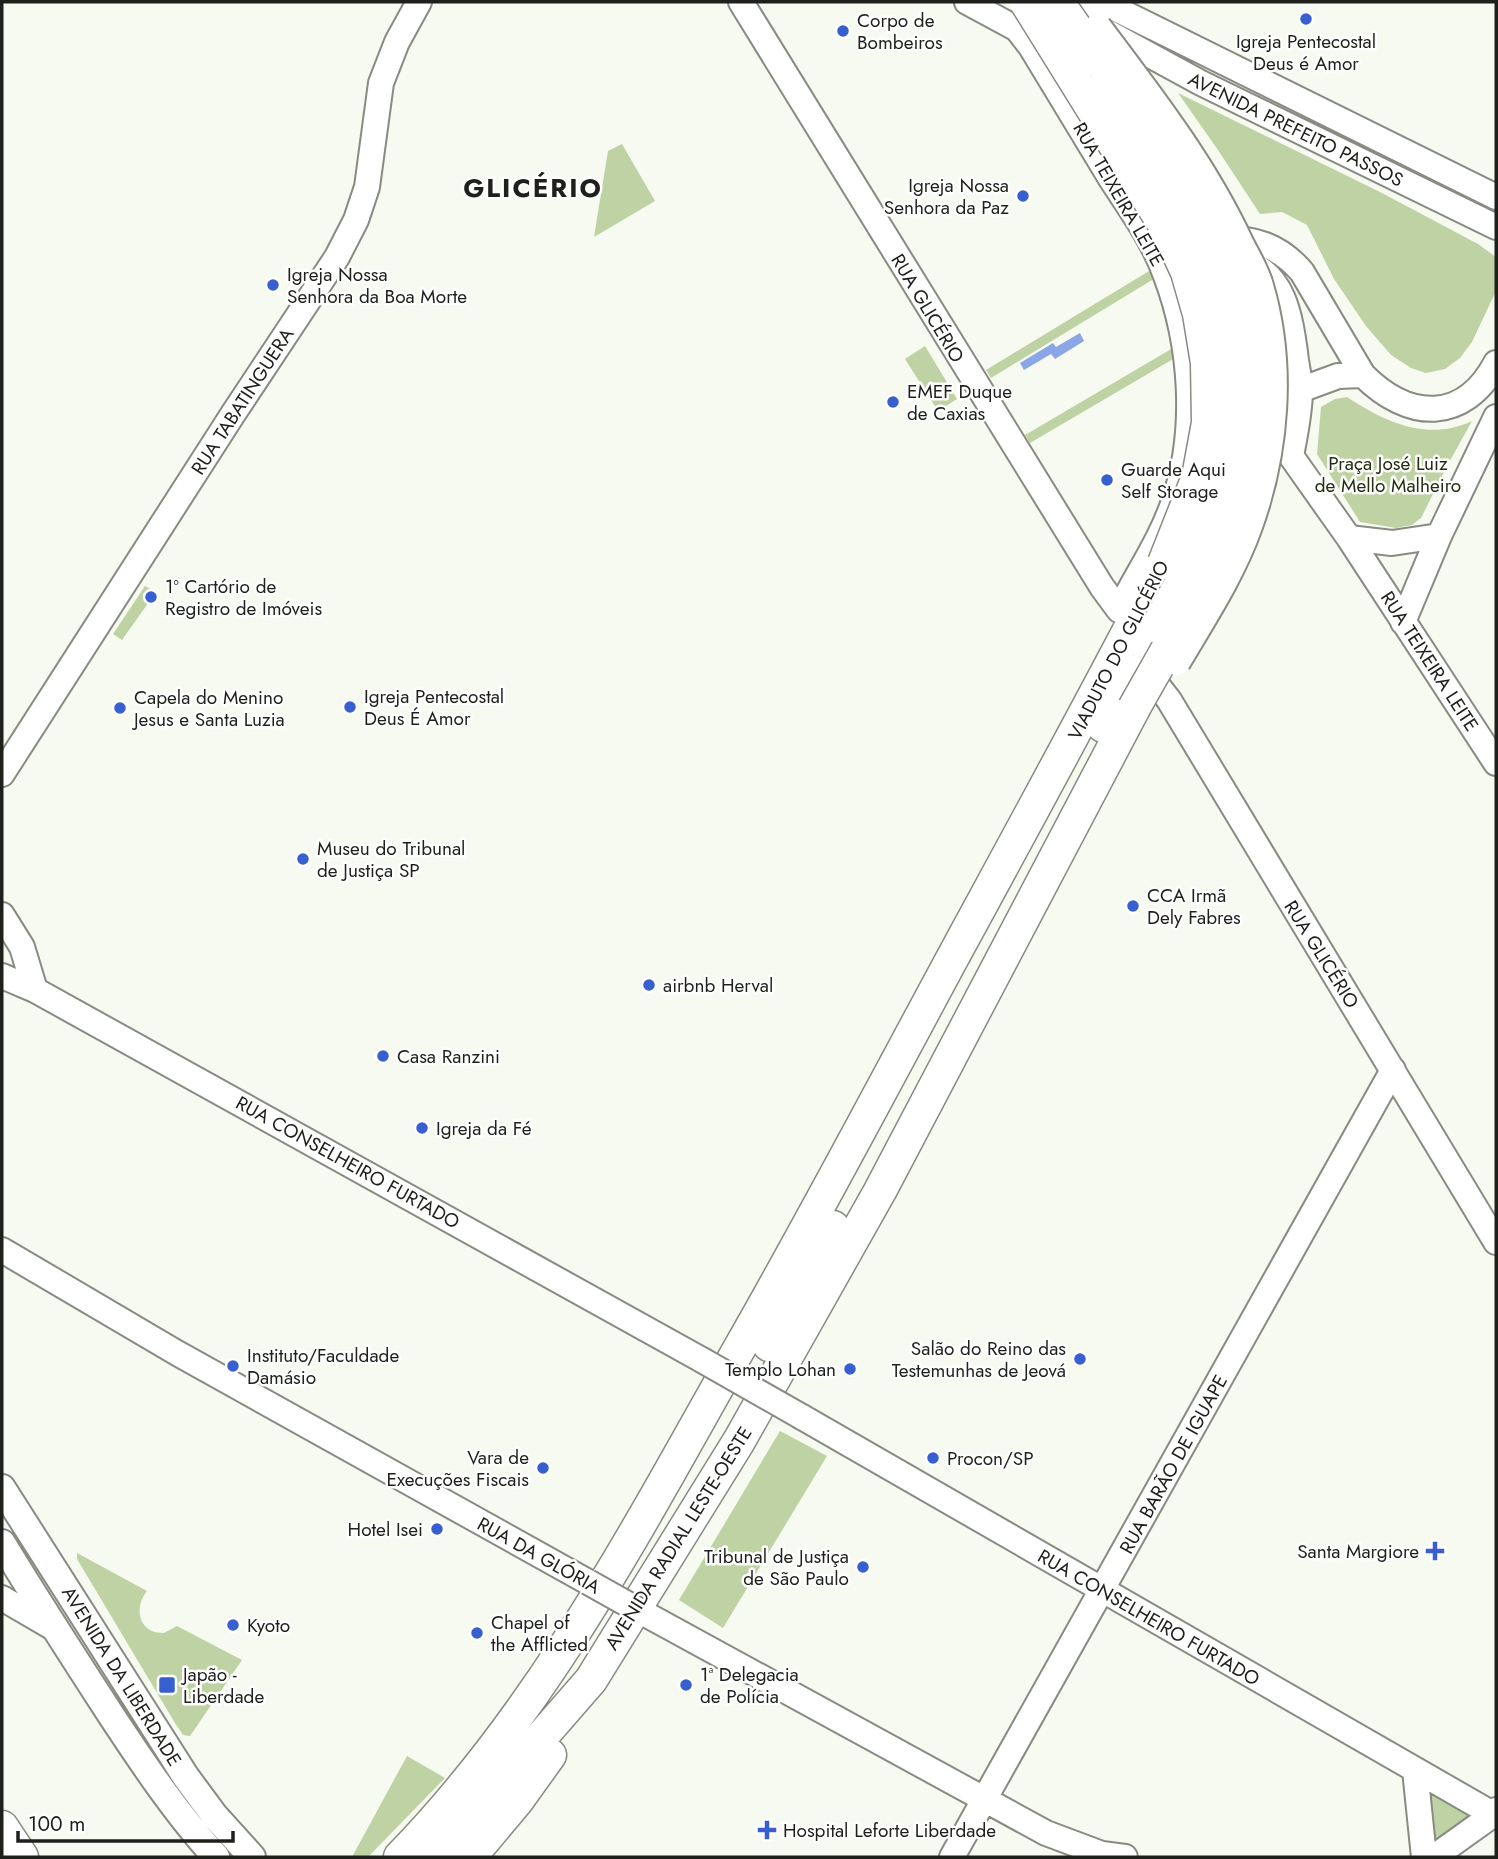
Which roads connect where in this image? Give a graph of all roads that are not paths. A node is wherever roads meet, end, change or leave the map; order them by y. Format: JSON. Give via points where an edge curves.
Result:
{"nodes":[{"id":1,"x":419,"y":2,"type":"edge"},
{"id":2,"x":741,"y":2,"type":"edge"},
{"id":3,"x":967,"y":2,"type":"edge"},
{"id":4,"x":1079,"y":2,"type":"edge"},
{"id":5,"x":1035,"y":7,"type":"edge"},
{"id":6,"x":1100,"y":14,"type":"edge"},
{"id":7,"x":1063,"y":59,"type":"junction"},
{"id":8,"x":1496,"y":197,"type":"edge"},
{"id":9,"x":1496,"y":227,"type":"edge"},
{"id":10,"x":1152,"y":244,"type":"junction"},
{"id":11,"x":1496,"y":362,"type":"edge"},
{"id":12,"x":1363,"y":375,"type":"junction"},
{"id":13,"x":1300,"y":390,"type":"junction"},
{"id":14,"x":1488,"y":393,"type":"edge"},
{"id":15,"x":1496,"y":416,"type":"edge"},
{"id":16,"x":1439,"y":536,"type":"junction"},
{"id":17,"x":1349,"y":538,"type":"junction"},
{"id":18,"x":1119,"y":610,"type":"junction"},
{"id":19,"x":1403,"y":622,"type":"junction"},
{"id":20,"x":1142,"y":670,"type":"junction"},
{"id":21,"x":1134,"y":708,"type":"junction"},
{"id":22,"x":1496,"y":763,"type":"edge"},
{"id":23,"x":2,"y":774,"type":"edge"},
{"id":24,"x":2,"y":915,"type":"edge"},
{"id":25,"x":12,"y":942,"type":"edge"},
{"id":26,"x":2,"y":976,"type":"edge"},
{"id":27,"x":35,"y":990,"type":"junction"},
{"id":28,"x":1393,"y":1070,"type":"junction"},
{"id":29,"x":880,"y":1191,"type":"joint"},
{"id":30,"x":815,"y":1220,"type":"junction"},
{"id":31,"x":1496,"y":1242,"type":"edge"},
{"id":32,"x":2,"y":1250,"type":"edge"},
{"id":33,"x":739,"y":1441,"type":"junction"},
{"id":34,"x":2,"y":1488,"type":"edge"},
{"id":35,"x":28,"y":1528,"type":"junction"},
{"id":36,"x":6,"y":1560,"type":"edge"},
{"id":37,"x":1102,"y":1590,"type":"junction"},
{"id":38,"x":2,"y":1598,"type":"edge"},
{"id":39,"x":55,"y":1629,"type":"junction"},
{"id":40,"x":591,"y":1681,"type":"junction"},
{"id":41,"x":1415,"y":1770,"type":"junction"},
{"id":42,"x":984,"y":1801,"type":"junction"},
{"id":43,"x":1495,"y":1813,"type":"edge"},
{"id":44,"x":2,"y":1827,"type":"edge"},
{"id":45,"x":2,"y":1844,"type":"edge"},
{"id":46,"x":7,"y":1857,"type":"edge"},
{"id":47,"x":22,"y":1857,"type":"edge"},
{"id":48,"x":216,"y":1857,"type":"edge"},
{"id":49,"x":253,"y":1857,"type":"edge"},
{"id":50,"x":400,"y":1857,"type":"edge"},
{"id":51,"x":437,"y":1857,"type":"edge"},
{"id":52,"x":470,"y":1857,"type":"edge"},
{"id":53,"x":952,"y":1857,"type":"edge"},
{"id":54,"x":1125,"y":1857,"type":"edge"},
{"id":55,"x":1424,"y":1857,"type":"edge"},
{"id":56,"x":1433,"y":1857,"type":"edge"}],
"edges":[{"from":1,"to":23,"type":"street","name":"RUA TABATINGUERA","via":[[381,83],[367,187],[337,257]]},
{"from":2,"to":18,"type":"street","name":"RUA GLICÉRIO"},
{"from":3,"to":5,"type":"street"},
{"from":4,"to":6,"type":"main road","name":"VIADUTO DO GLICÉRIO"},
{"from":5,"to":7,"type":"highway","name":"VIADUTO DO GLICÉRIO","bridge":true},
{"from":5,"to":10,"type":"street","name":"RUA TEIXEIRA LEITE","via":[[1031,47]]},
{"from":5,"to":21,"type":"highway","name":"VIADUTO DO GLICÉRIO","bridge":true,"via":[[1149,127],[1215,233],[1244,316],[1251,380],[1238,493],[1180,626]]},
{"from":6,"to":8,"type":"street","name":"AVENIDA PREFEITO PASSOS"},
{"from":6,"to":9,"type":"street","name":"AVENIDA PREFEITO PASSOS","via":[[1201,83]]},
{"from":6,"to":21,"type":"main road","name":"VIADUTO DO GLICÉRIO","bridge":true,"via":[[1224,208],[1260,284],[1273,372],[1272,422],[1263,479],[1248,527],[1226,579],[1165,682]]},
{"from":7,"to":20,"type":"street","name":"VIADUTO DO GLICÉRIO","bridge":true,"via":[[1130,133],[1188,226],[1224,328],[1229,375],[1220,473],[1199,537],[1151,630]]},
{"from":7,"to":30,"type":"highway","name":"VIADUTO DO GLICÉRIO","bridge":true,"via":[[1167,229],[1187,272],[1207,363],[1208,423],[1198,477],[1164,563],[1109,671]]},
{"from":10,"to":12,"type":"street","via":[[1233,238],[1258,241],[1281,251],[1302,272]]},
{"from":10,"to":13,"type":"street","via":[[1238,260],[1265,271],[1285,304]]},
{"from":10,"to":18,"type":"street","name":"RUA TEIXEIRA LEITE","via":[[1181,326],[1187,440],[1172,508]]},
{"from":11,"to":14,"type":"street"},
{"from":12,"to":13,"type":"street","via":[[1338,376]]},
{"from":12,"to":14,"type":"street","via":[[1391,398],[1429,410]]},
{"from":13,"to":17,"type":"street","name":"RUA TEIXEIRA LEITE","via":[[1291,456]]},
{"from":15,"to":16,"type":"street"},
{"from":16,"to":17,"type":"street","via":[[1392,543]]},
{"from":16,"to":19,"type":"street"},
{"from":17,"to":19,"type":"street","name":"RUA TEIXEIRA LEITE"},
{"from":18,"to":30,"type":"highway"},
{"from":19,"to":22,"type":"street","name":"RUA TEIXEIRA LEITE"},
{"from":20,"to":28,"type":"street","name":"RUA GLICÉRIO","via":[[1168,700]]},
{"from":20,"to":30,"type":"highway","via":[[1127,684]]},
{"from":21,"to":29,"type":"highway","name":"VIADUTO DO GLICÉRIO"},
{"from":24,"to":25,"type":"street"},
{"from":25,"to":27,"type":"street"},
{"from":26,"to":27,"type":"street","name":"RUA CONSELHEIRO FURTADO"},
{"from":27,"to":37,"type":"street","name":"RUA CONSELHEIRO FURTADO","bridge":true,"via":[[697,1357]]},
{"from":28,"to":31,"type":"street","name":"RUA GLICÉRIO"},
{"from":28,"to":37,"type":"street","name":"RUA BARÃO DE IGUAPE"},
{"from":29,"to":33,"type":"highway","name":"AVENIDA RADIAL LESTE-OESTE"},
{"from":30,"to":33,"type":"highway","via":[[740,1400]]},
{"from":30,"to":50,"type":"highway","name":"AVENIDA RADIAL LESTE-OESTE","via":[[572,1638],[490,1754]]},
{"from":32,"to":42,"type":"street","name":"RUA DA GLÓRIA","bridge":true,"via":[[178,1353]]},
{"from":33,"to":40,"type":"highway","name":"AVENIDA RADIAL LESTE-OESTE"},
{"from":34,"to":35,"type":"main road","name":"AVENIDA DA LIBERDADE"},
{"from":35,"to":36,"type":"main road","via":[[26,1549]]},
{"from":35,"to":49,"type":"main road","name":"AVENIDA DA LIBERDADE","via":[[186,1777]]},
{"from":36,"to":39,"type":"main road","name":"AVENIDA DA LIBERDADE"},
{"from":37,"to":41,"type":"street","name":"RUA CONSELHEIRO FURTADO"},
{"from":37,"to":42,"type":"street","name":"RUA BARÃO DE IGUAPE"},
{"from":38,"to":39,"type":"street"},
{"from":39,"to":48,"type":"main road","name":"AVENIDA DA LIBERDADE","via":[[165,1796]]},
{"from":40,"to":51,"type":"highway","name":"AVENIDA RADIAL LESTE-OESTE"},
{"from":40,"to":52,"type":"highway","via":[[563,1737]]},
{"from":41,"to":43,"type":"street","name":"RUA CONSELHEIRO FURTADO"},
{"from":41,"to":55,"type":"street"},
{"from":42,"to":53,"type":"street","name":"RUA BARÃO DE IGUAPE"},
{"from":42,"to":54,"type":"street","name":"RUA DA GLÓRIA","via":[[1046,1833],[1102,1854]]},
{"from":43,"to":56,"type":"street"},
{"from":44,"to":47,"type":"highway"},
{"from":45,"to":46,"type":"highway"}]}
